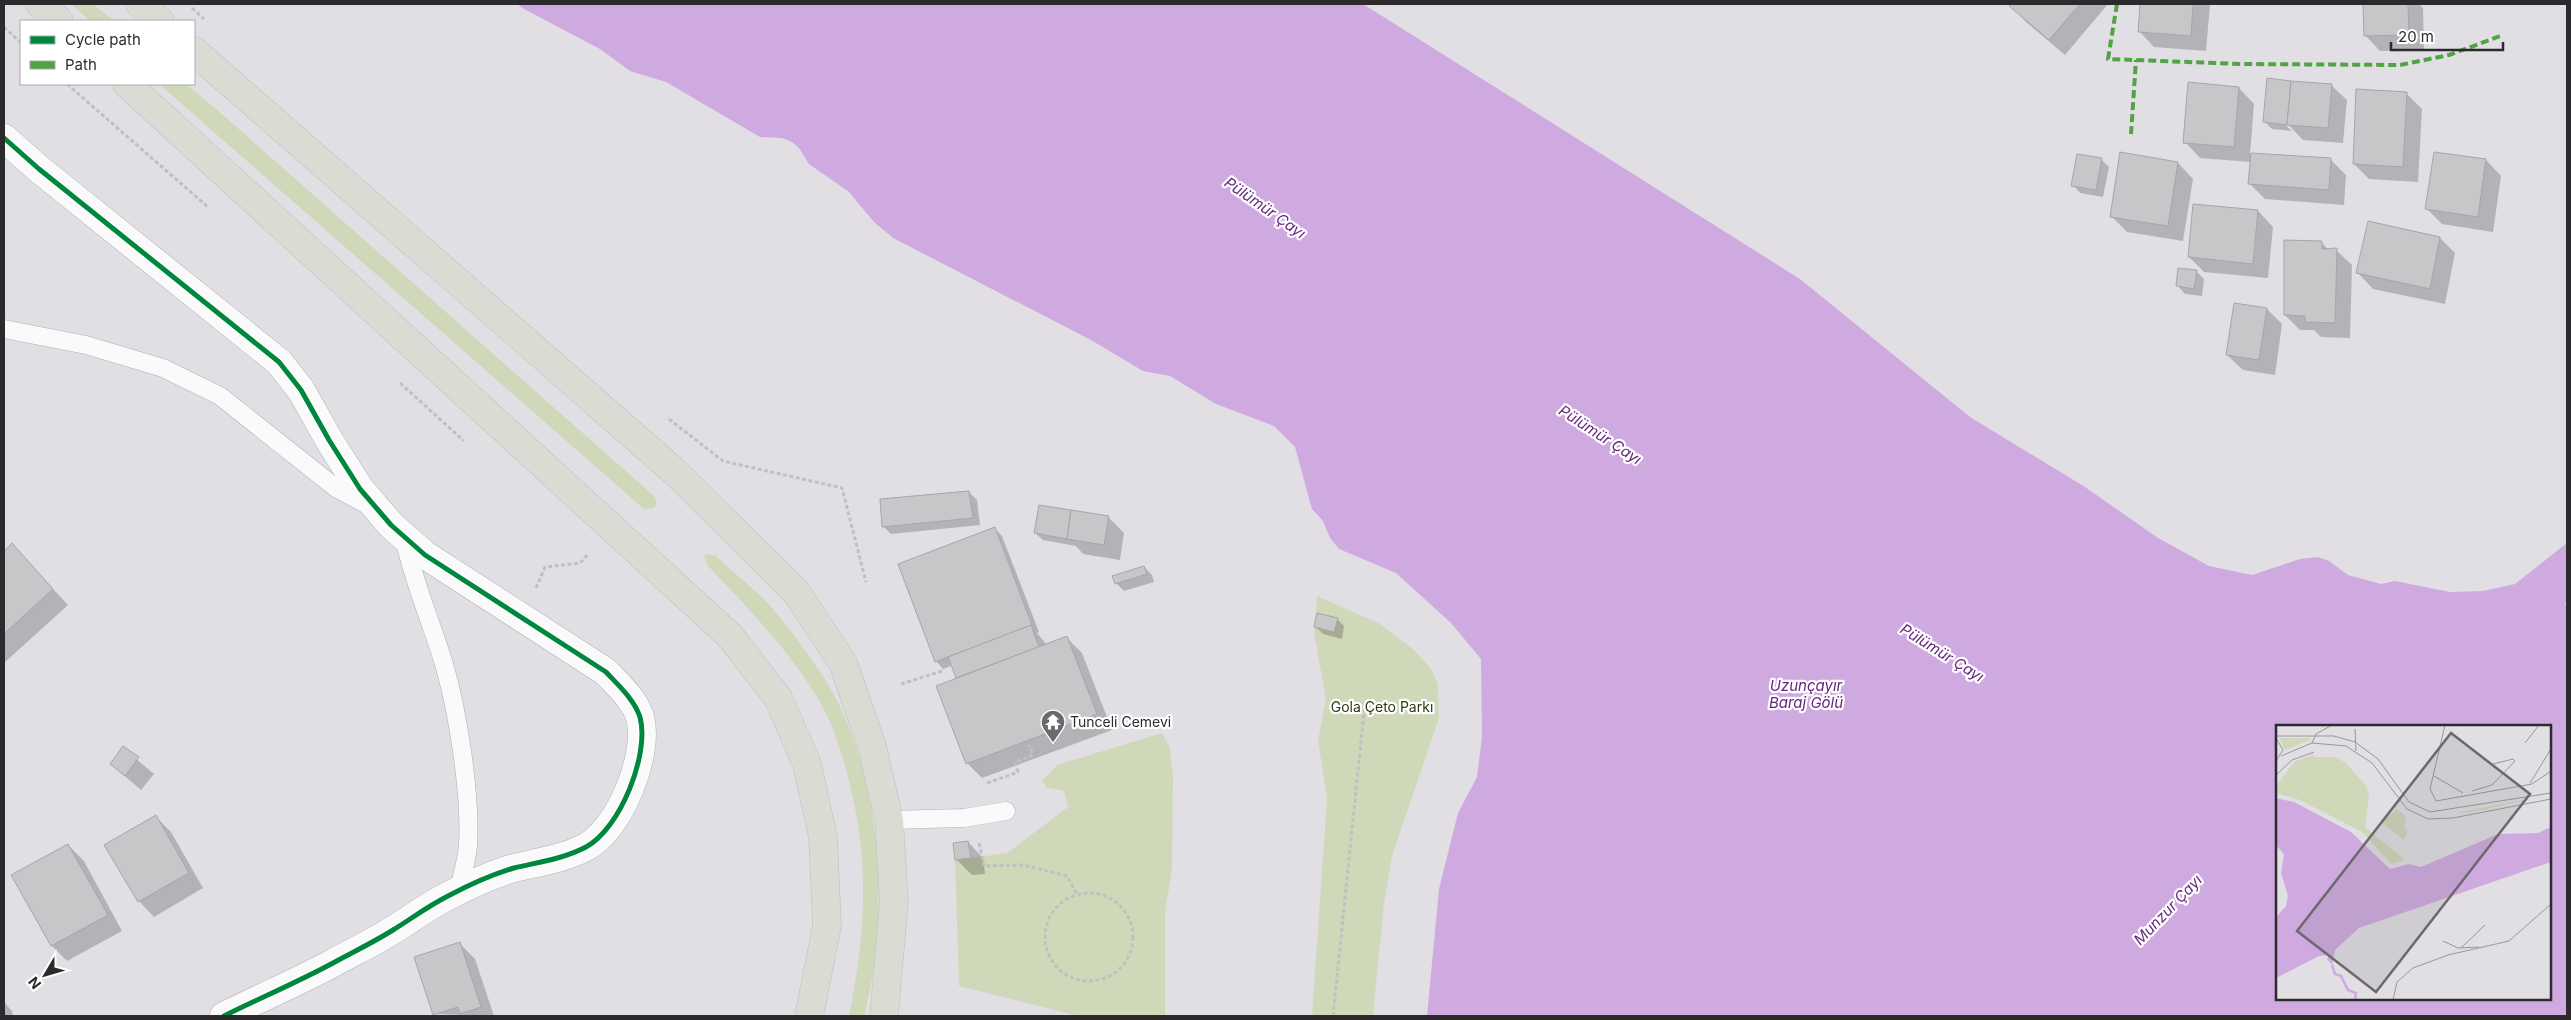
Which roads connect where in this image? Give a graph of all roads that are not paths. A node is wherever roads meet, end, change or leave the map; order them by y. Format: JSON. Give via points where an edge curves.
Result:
{"nodes":[{"id":1,"x":40,"y":4,"type":"edge"},
{"id":2,"x":140,"y":4,"type":"edge"},
{"id":3,"x":58,"y":20,"type":"edge"},
{"id":4,"x":159,"y":20,"type":"edge"},
{"id":5,"x":195,"y":52,"type":"edge"},
{"id":6,"x":128,"y":85,"type":"edge"},
{"id":7,"x":4,"y":138,"type":"edge"},
{"id":8,"x":4,"y":329,"type":"edge"},
{"id":9,"x":378,"y":510,"type":"junction"},
{"id":10,"x":404,"y":537,"type":"junction"},
{"id":11,"x":1006,"y":811,"type":"dead end"},
{"id":12,"x":889,"y":820,"type":"junction"},
{"id":13,"x":459,"y":890,"type":"junction"},
{"id":14,"x":224,"y":1016,"type":"edge"},
{"id":15,"x":809,"y":1016,"type":"edge"},
{"id":16,"x":884,"y":1016,"type":"edge"}],
"edges":[{"from":1,"to":3,"type":"main road"},
{"from":2,"to":4,"type":"main road"},
{"from":5,"to":12,"type":"main road","via":[[675,472],[796,592],[843,663],[872,746]]},
{"from":6,"to":15,"type":"main road","via":[[730,636],[778,698],[807,764],[823,837],[828,926]]},
{"from":7,"to":9,"type":"street","via":[[39,170],[279,362],[302,390],[360,489]]},
{"from":8,"to":9,"type":"lane","via":[[86,345],[163,368],[212,392],[280,441],[336,488]]},
{"from":9,"to":10,"type":"street"},
{"from":10,"to":13,"type":"lane","via":[[410,566],[444,665],[456,721],[465,782],[468,846]]},
{"from":10,"to":13,"type":"street","via":[[425,555],[606,672],[627,695],[640,717],[638,765],[624,802],[600,837],[565,857],[512,869]]},
{"from":11,"to":12,"type":"lane","via":[[973,817]]},
{"from":12,"to":16,"type":"main road","via":[[894,900]]},
{"from":13,"to":14,"type":"street","via":[[331,964]]}]}
